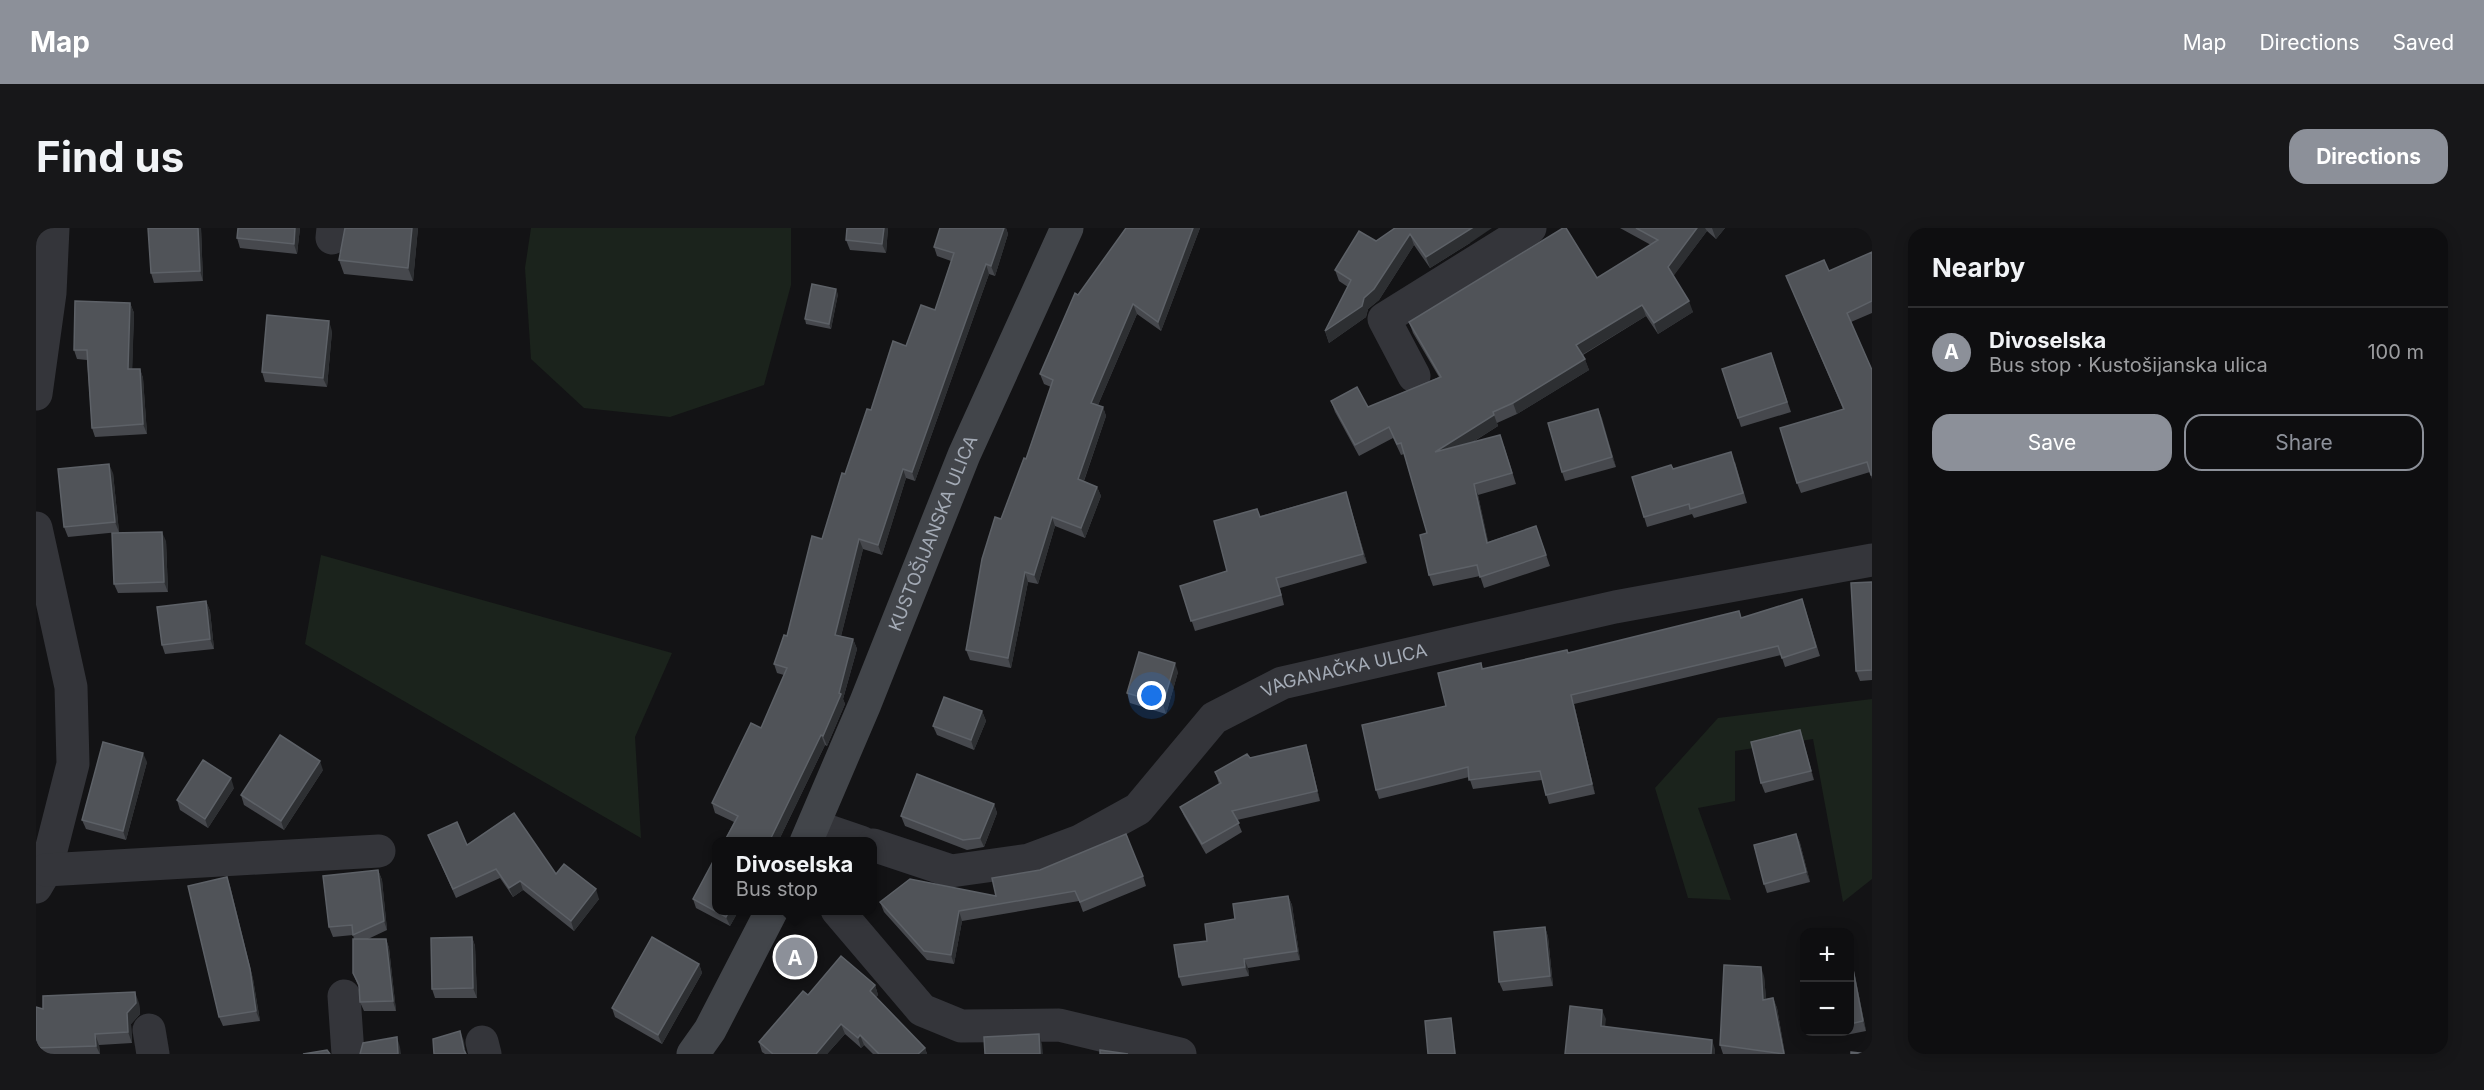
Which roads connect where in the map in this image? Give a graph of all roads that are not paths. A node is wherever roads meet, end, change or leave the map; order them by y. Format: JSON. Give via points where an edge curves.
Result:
{"nodes":[{"id":1,"x":53,"y":228,"type":"edge"},
{"id":2,"x":1067,"y":228,"type":"edge"},
{"id":3,"x":1530,"y":228,"type":"edge"},
{"id":4,"x":1414,"y":376,"type":"dead end"},
{"id":5,"x":36,"y":394,"type":"edge"},
{"id":6,"x":36,"y":528,"type":"edge"},
{"id":7,"x":1872,"y":560,"type":"edge"},
{"id":8,"x":810,"y":834,"type":"edge"},
{"id":9,"x":829,"y":837,"type":"edge"},
{"id":10,"x":877,"y":846,"type":"edge"},
{"id":11,"x":379,"y":851,"type":"dead end"},
{"id":12,"x":41,"y":878,"type":"edge"},
{"id":13,"x":769,"y":915,"type":"edge"},
{"id":14,"x":841,"y":915,"type":"edge"},
{"id":15,"x":344,"y":996,"type":"dead end"},
{"id":16,"x":348,"y":1054,"type":"edge"},
{"id":17,"x":693,"y":1054,"type":"edge"},
{"id":18,"x":1180,"y":1054,"type":"edge"}],
"edges":[{"from":1,"to":5,"type":"street","via":[[50,293]]},
{"from":2,"to":8,"type":"street","name":"KUSTOŠIJANSKA ULICA","via":[[964,455]]},
{"from":3,"to":4,"type":"street","via":[[1384,319]]},
{"from":6,"to":12,"type":"street","via":[[71,687],[74,764]]},
{"from":7,"to":10,"type":"street","name":"VAGANAČKA ULICA","via":[[1615,608],[1282,683],[1214,718],[1138,809],[1080,841],[1029,860],[951,871]]},
{"from":8,"to":9,"type":"street"},
{"from":11,"to":12,"type":"street"},
{"from":13,"to":17,"type":"street","via":[[710,1030]]},
{"from":14,"to":18,"type":"street","via":[[922,1011],[961,1026],[1059,1025]]},
{"from":15,"to":16,"type":"street"}]}
